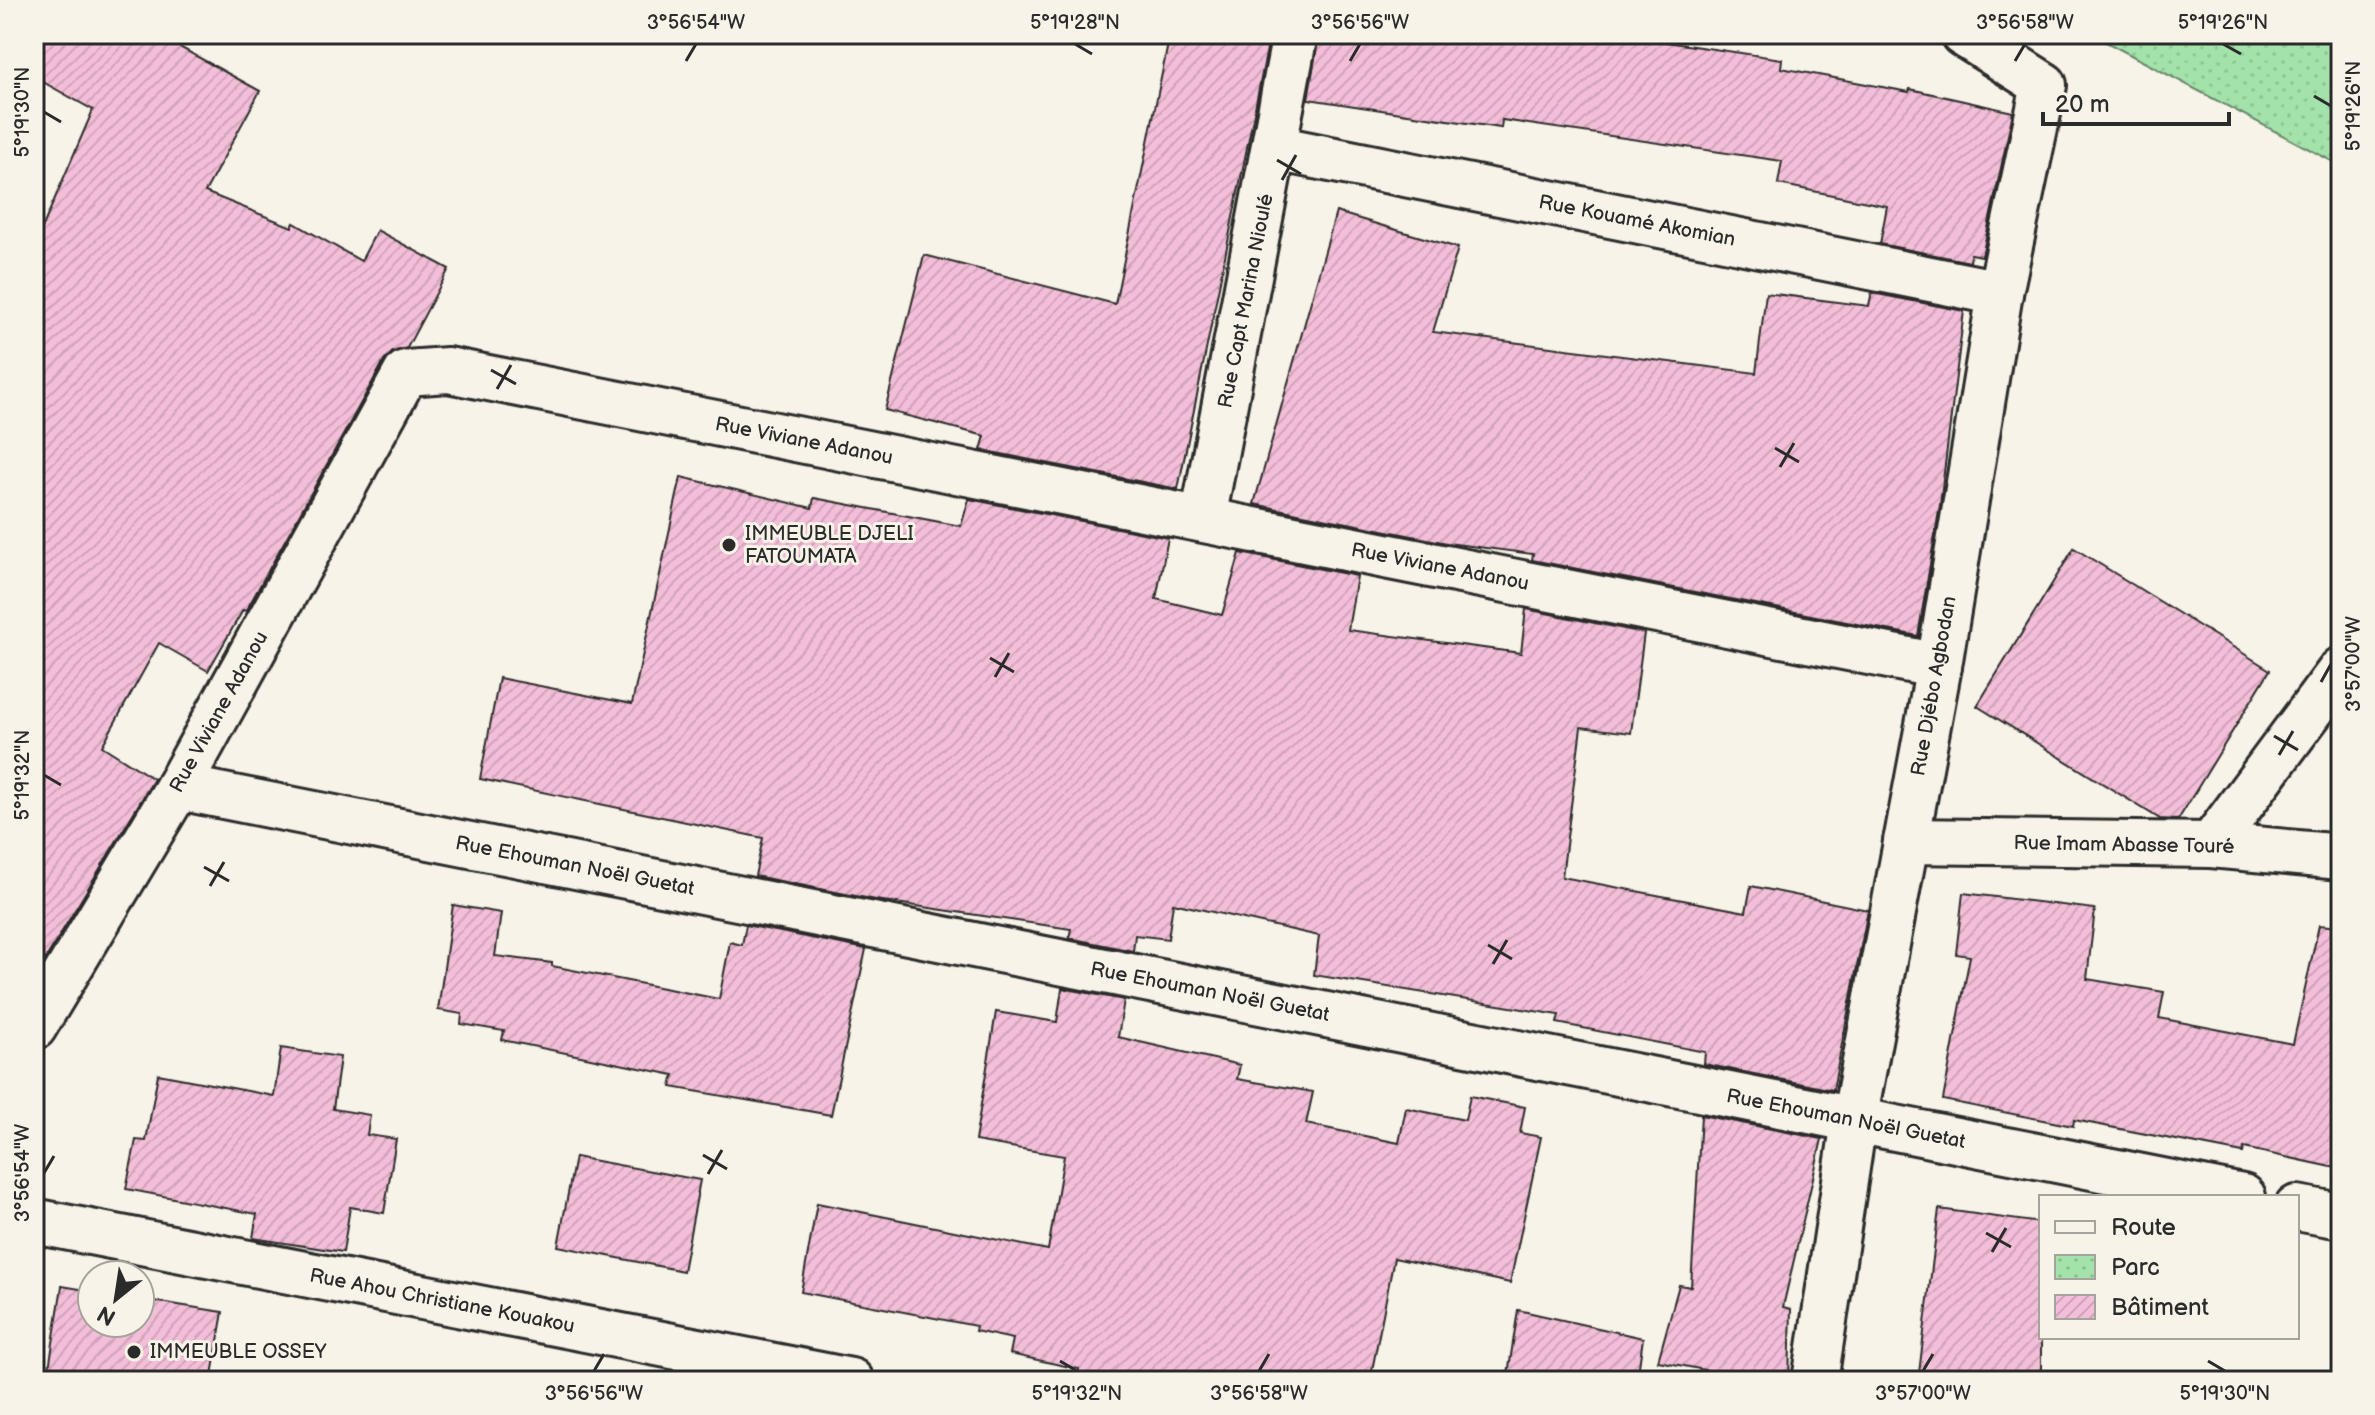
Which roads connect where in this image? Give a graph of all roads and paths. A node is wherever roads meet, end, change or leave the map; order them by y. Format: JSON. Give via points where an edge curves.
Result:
{"nodes":[{"id":1,"x":1295,"y":34,"type":"edge"},
{"id":2,"x":1963,"y":34,"type":"edge"},
{"id":3,"x":1275,"y":148,"type":"junction"},
{"id":4,"x":2000,"y":293,"type":"junction"},
{"id":5,"x":1203,"y":519,"type":"junction"},
{"id":6,"x":1939,"y":666,"type":"junction"},
{"id":7,"x":2341,"y":670,"type":"edge"},
{"id":8,"x":178,"y":787,"type":"junction"},
{"id":9,"x":1906,"y":841,"type":"junction"},
{"id":10,"x":2211,"y":845,"type":"junction"},
{"id":11,"x":2341,"y":857,"type":"edge"},
{"id":12,"x":34,"y":1027,"type":"edge"},
{"id":13,"x":1854,"y":1121,"type":"junction"},
{"id":14,"x":2233,"y":1195,"type":"edge"},
{"id":15,"x":2299,"y":1208,"type":"edge"},
{"id":16,"x":2341,"y":1216,"type":"edge"},
{"id":17,"x":34,"y":1221,"type":"edge"},
{"id":18,"x":851,"y":1381,"type":"edge"},
{"id":19,"x":1815,"y":1381,"type":"edge"}],
"edges":[{"from":1,"to":3,"type":"street","name":"Rue Capt Marina Nioulé"},
{"from":2,"to":4,"type":"street","name":"Rue Djébo Agbodan","via":[[2044,85]]},
{"from":3,"to":4,"type":"street","name":"Rue Kouamé Akomian"},
{"from":3,"to":5,"type":"street","name":"Rue Capt Marina Nioulé"},
{"from":4,"to":6,"type":"street","name":"Rue Djébo Agbodan"},
{"from":5,"to":6,"type":"street","name":"Rue Viviane Adanou"},
{"from":5,"to":8,"type":"street","name":"Rue Viviane Adanou","via":[[448,370],[406,373]]},
{"from":6,"to":9,"type":"street","name":"Rue Djébo Agbodan"},
{"from":7,"to":10,"type":"street"},
{"from":8,"to":12,"type":"street","name":"Rue Viviane Adanou"},
{"from":8,"to":13,"type":"street","name":"Rue Ehouman Noël Guetat"},
{"from":9,"to":10,"type":"street","name":"Rue Imam Abasse Touré"},
{"from":9,"to":13,"type":"street","name":"Rue Djébo Agbodan"},
{"from":10,"to":11,"type":"street","name":"Rue Imam Abasse Touré"},
{"from":13,"to":14,"type":"street","name":"Rue Ehouman Noël Guetat"},
{"from":13,"to":19,"type":"street","name":"Rue Djébo Agbodan"},
{"from":15,"to":16,"type":"street"},
{"from":17,"to":18,"type":"street","name":"Rue Ahou Christiane Kouakou"}]}
